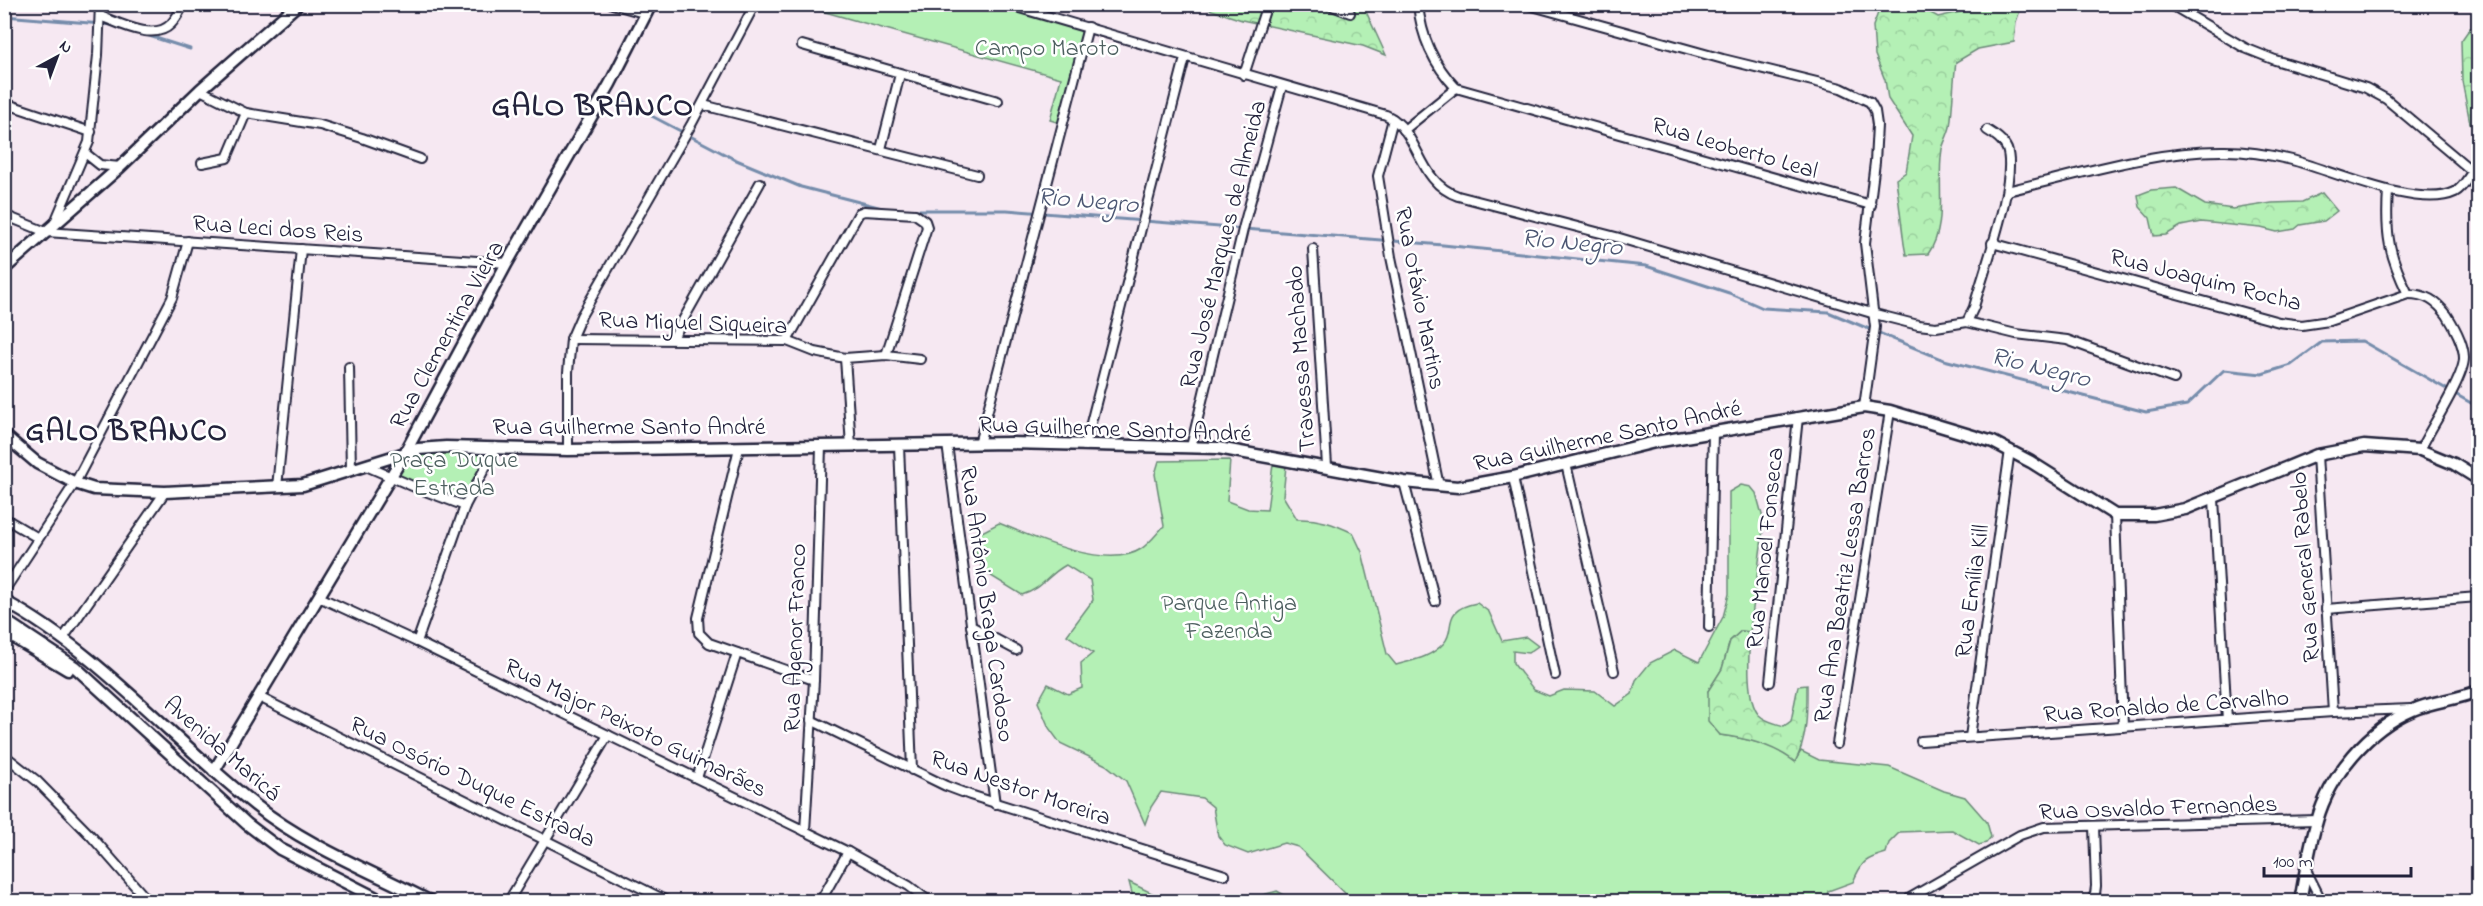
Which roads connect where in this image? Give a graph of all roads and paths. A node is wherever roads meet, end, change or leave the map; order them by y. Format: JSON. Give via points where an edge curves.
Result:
{"nodes":[{"id":1,"x":100,"y":4,"type":"edge"},
{"id":2,"x":184,"y":4,"type":"edge"},
{"id":3,"x":298,"y":4,"type":"edge"},
{"id":4,"x":612,"y":4,"type":"edge"},
{"id":5,"x":755,"y":4,"type":"edge"},
{"id":6,"x":1006,"y":4,"type":"edge"},
{"id":7,"x":1267,"y":4,"type":"edge"},
{"id":8,"x":1327,"y":4,"type":"edge"},
{"id":9,"x":1418,"y":4,"type":"edge"},
{"id":10,"x":1525,"y":4,"type":"edge"},
{"id":11,"x":2170,"y":4,"type":"edge"},
{"id":12,"x":1027,"y":7,"type":"edge"},
{"id":13,"x":649,"y":9,"type":"edge"},
{"id":14,"x":1350,"y":13,"type":"dead end"},
{"id":15,"x":100,"y":18,"type":"junction"},
{"id":16,"x":1088,"y":27,"type":"junction"},
{"id":17,"x":802,"y":45,"type":"dead end"},
{"id":18,"x":1185,"y":58,"type":"junction"},
{"id":19,"x":900,"y":74,"type":"junction"},
{"id":20,"x":1244,"y":75,"type":"junction"},
{"id":21,"x":1282,"y":86,"type":"junction"},
{"id":22,"x":1456,"y":88,"type":"junction"},
{"id":23,"x":200,"y":90,"type":"junction"},
{"id":24,"x":998,"y":101,"type":"dead end"},
{"id":25,"x":4,"y":103,"type":"edge"},
{"id":26,"x":703,"y":105,"type":"junction"},
{"id":27,"x":246,"y":113,"type":"junction"},
{"id":28,"x":1393,"y":119,"type":"junction"},
{"id":29,"x":1404,"y":130,"type":"junction"},
{"id":30,"x":1987,"y":130,"type":"dead end"},
{"id":31,"x":91,"y":132,"type":"junction"},
{"id":32,"x":881,"y":149,"type":"junction"},
{"id":33,"x":85,"y":153,"type":"junction"},
{"id":34,"x":420,"y":159,"type":"dead end"},
{"id":35,"x":202,"y":163,"type":"dead end"},
{"id":36,"x":2478,"y":165,"type":"edge"},
{"id":37,"x":120,"y":167,"type":"junction"},
{"id":38,"x":2472,"y":171,"type":"junction"},
{"id":39,"x":977,"y":175,"type":"dead end"},
{"id":40,"x":760,"y":183,"type":"dead end"},
{"id":41,"x":2007,"y":191,"type":"junction"},
{"id":42,"x":2388,"y":191,"type":"junction"},
{"id":43,"x":1871,"y":205,"type":"junction"},
{"id":44,"x":4,"y":215,"type":"edge"},
{"id":45,"x":54,"y":223,"type":"junction"},
{"id":46,"x":46,"y":232,"type":"junction"},
{"id":47,"x":188,"y":241,"type":"junction"},
{"id":48,"x":1992,"y":243,"type":"junction"},
{"id":49,"x":301,"y":249,"type":"junction"},
{"id":50,"x":1312,"y":249,"type":"dead end"},
{"id":51,"x":507,"y":263,"type":"junction"},
{"id":52,"x":4,"y":269,"type":"edge"},
{"id":53,"x":2408,"y":294,"type":"junction"},
{"id":54,"x":1875,"y":314,"type":"junction"},
{"id":55,"x":1967,"y":322,"type":"junction"},
{"id":56,"x":673,"y":338,"type":"junction"},
{"id":57,"x":571,"y":339,"type":"junction"},
{"id":58,"x":787,"y":341,"type":"junction"},
{"id":59,"x":886,"y":356,"type":"junction"},
{"id":60,"x":845,"y":358,"type":"junction"},
{"id":61,"x":920,"y":358,"type":"dead end"},
{"id":62,"x":349,"y":367,"type":"dead end"},
{"id":63,"x":2174,"y":379,"type":"dead end"},
{"id":64,"x":1864,"y":407,"type":"junction"},
{"id":65,"x":1890,"y":411,"type":"junction"},
{"id":66,"x":1798,"y":417,"type":"junction"},
{"id":67,"x":1713,"y":432,"type":"junction"},
{"id":68,"x":4,"y":435,"type":"edge"},
{"id":69,"x":947,"y":444,"type":"junction"},
{"id":70,"x":979,"y":444,"type":"junction"},
{"id":71,"x":899,"y":445,"type":"junction"},
{"id":72,"x":821,"y":446,"type":"junction"},
{"id":73,"x":851,"y":446,"type":"junction"},
{"id":74,"x":1085,"y":446,"type":"junction"},
{"id":75,"x":496,"y":447,"type":"junction"},
{"id":76,"x":1191,"y":447,"type":"junction"},
{"id":77,"x":739,"y":448,"type":"junction"},
{"id":78,"x":568,"y":450,"type":"junction"},
{"id":79,"x":2010,"y":450,"type":"junction"},
{"id":80,"x":2420,"y":450,"type":"junction"},
{"id":81,"x":405,"y":453,"type":"junction"},
{"id":82,"x":2317,"y":455,"type":"junction"},
{"id":83,"x":1566,"y":464,"type":"junction"},
{"id":84,"x":366,"y":466,"type":"junction"},
{"id":85,"x":1327,"y":466,"type":"junction"},
{"id":86,"x":351,"y":470,"type":"junction"},
{"id":87,"x":391,"y":477,"type":"junction"},
{"id":88,"x":1513,"y":477,"type":"junction"},
{"id":89,"x":2478,"y":479,"type":"edge"},
{"id":90,"x":1404,"y":482,"type":"junction"},
{"id":91,"x":75,"y":483,"type":"junction"},
{"id":92,"x":277,"y":486,"type":"junction"},
{"id":93,"x":1439,"y":486,"type":"junction"},
{"id":94,"x":165,"y":492,"type":"junction"},
{"id":95,"x":2214,"y":499,"type":"junction"},
{"id":96,"x":465,"y":506,"type":"junction"},
{"id":97,"x":2115,"y":515,"type":"junction"},
{"id":98,"x":4,"y":518,"type":"edge"},
{"id":99,"x":39,"y":538,"type":"junction"},
{"id":100,"x":4,"y":591,"type":"edge"},
{"id":101,"x":319,"y":597,"type":"junction"},
{"id":102,"x":2478,"y":597,"type":"edge"},
{"id":103,"x":4,"y":601,"type":"edge"},
{"id":104,"x":1435,"y":601,"type":"dead end"},
{"id":105,"x":2326,"y":609,"type":"junction"},
{"id":106,"x":4,"y":620,"type":"edge"},
{"id":107,"x":971,"y":626,"type":"junction"},
{"id":108,"x":1709,"y":627,"type":"dead end"},
{"id":109,"x":4,"y":632,"type":"edge"},
{"id":110,"x":64,"y":637,"type":"junction"},
{"id":111,"x":417,"y":642,"type":"junction"},
{"id":112,"x":1016,"y":650,"type":"dead end"},
{"id":113,"x":737,"y":653,"type":"junction"},
{"id":114,"x":1614,"y":670,"type":"dead end"},
{"id":115,"x":1555,"y":675,"type":"dead end"},
{"id":116,"x":814,"y":680,"type":"junction"},
{"id":117,"x":1770,"y":682,"type":"dead end"},
{"id":118,"x":94,"y":685,"type":"junction"},
{"id":119,"x":2478,"y":691,"type":"edge"},
{"id":120,"x":259,"y":697,"type":"junction"},
{"id":121,"x":2414,"y":709,"type":"junction"},
{"id":122,"x":2333,"y":712,"type":"junction"},
{"id":123,"x":811,"y":720,"type":"junction"},
{"id":124,"x":2227,"y":720,"type":"junction"},
{"id":125,"x":2123,"y":728,"type":"junction"},
{"id":126,"x":608,"y":735,"type":"junction"},
{"id":127,"x":1970,"y":737,"type":"junction"},
{"id":128,"x":1921,"y":741,"type":"dead end"},
{"id":129,"x":1837,"y":744,"type":"dead end"},
{"id":130,"x":4,"y":755,"type":"edge"},
{"id":131,"x":912,"y":770,"type":"junction"},
{"id":132,"x":214,"y":771,"type":"junction"},
{"id":133,"x":697,"y":778,"type":"junction"},
{"id":134,"x":995,"y":804,"type":"junction"},
{"id":135,"x":2317,"y":820,"type":"junction"},
{"id":136,"x":2094,"y":826,"type":"junction"},
{"id":137,"x":805,"y":831,"type":"junction"},
{"id":138,"x":546,"y":840,"type":"junction"},
{"id":139,"x":848,"y":852,"type":"junction"},
{"id":140,"x":2306,"y":870,"type":"junction"},
{"id":141,"x":1225,"y":875,"type":"dead end"},
{"id":142,"x":4,"y":898,"type":"edge"},
{"id":143,"x":1910,"y":898,"type":"dead end"},
{"id":144,"x":8,"y":902,"type":"edge"},
{"id":145,"x":149,"y":902,"type":"edge"},
{"id":146,"x":384,"y":902,"type":"edge"},
{"id":147,"x":431,"y":902,"type":"edge"},
{"id":148,"x":508,"y":902,"type":"edge"},
{"id":149,"x":669,"y":902,"type":"edge"},
{"id":150,"x":820,"y":902,"type":"edge"},
{"id":151,"x":930,"y":902,"type":"edge"},
{"id":152,"x":2094,"y":902,"type":"edge"},
{"id":153,"x":2300,"y":902,"type":"edge"},
{"id":154,"x":2322,"y":902,"type":"edge"}],
"edges":[{"from":1,"to":15,"type":"street"},
{"from":2,"to":15,"type":"street","via":[[171,24],[161,31],[151,32]]},
{"from":3,"to":23,"type":"street"},
{"from":4,"to":13,"type":"street"},
{"from":5,"to":26,"type":"street"},
{"from":6,"to":12,"type":"street"},
{"from":7,"to":20,"type":"street"},
{"from":8,"to":14,"type":"street"},
{"from":9,"to":22,"type":"street","via":[[1419,21],[1435,62]]},
{"from":10,"to":43,"type":"street","via":[[1841,88],[1870,102],[1877,125]]},
{"from":11,"to":38,"type":"street","via":[[2245,48],[2366,88],[2386,99]]},
{"from":12,"to":16,"type":"street"},
{"from":13,"to":51,"type":"street","name":"Rua Clementina Vieira"},
{"from":15,"to":31,"type":"street"},
{"from":16,"to":18,"type":"street"},
{"from":16,"to":70,"type":"street"},
{"from":17,"to":19,"type":"street"},
{"from":18,"to":20,"type":"street"},
{"from":18,"to":74,"type":"street"},
{"from":19,"to":24,"type":"street"},
{"from":19,"to":32,"type":"street"},
{"from":20,"to":21,"type":"street"},
{"from":21,"to":28,"type":"street"},
{"from":21,"to":76,"type":"street","name":"Rua José Marques de Almeida"},
{"from":22,"to":29,"type":"street"},
{"from":22,"to":43,"type":"street","name":"Rua Leoberto Leal"},
{"from":23,"to":27,"type":"street"},
{"from":23,"to":37,"type":"street"},
{"from":25,"to":31,"type":"street"},
{"from":26,"to":32,"type":"street"},
{"from":26,"to":57,"type":"street"},
{"from":27,"to":34,"type":"street","via":[[320,125]]},
{"from":27,"to":35,"type":"street","via":[[230,155],[221,161]]},
{"from":28,"to":29,"type":"street"},
{"from":28,"to":93,"type":"street","name":"Rua Otávio Martins","via":[[1378,176]]},
{"from":29,"to":54,"type":"street","via":[[1425,169],[1446,192],[1616,237]]},
{"from":30,"to":41,"type":"street","via":[[2008,151]]},
{"from":31,"to":33,"type":"street"},
{"from":32,"to":39,"type":"street"},
{"from":33,"to":37,"type":"street","via":[[100,165]]},
{"from":33,"to":45,"type":"street"},
{"from":36,"to":38,"type":"street"},
{"from":37,"to":45,"type":"street"},
{"from":38,"to":42,"type":"street","via":[[2457,191],[2448,195]]},
{"from":40,"to":56,"type":"street"},
{"from":41,"to":42,"type":"street","via":[[2174,154],[2224,151],[2291,160]]},
{"from":41,"to":48,"type":"street"},
{"from":42,"to":53,"type":"street","via":[[2387,236]]},
{"from":43,"to":54,"type":"street","via":[[1865,253]]},
{"from":44,"to":46,"type":"street","name":"Rua Leci dos Reis"},
{"from":45,"to":46,"type":"street"},
{"from":46,"to":47,"type":"street","name":"Rua Leci dos Reis"},
{"from":46,"to":52,"type":"street"},
{"from":47,"to":49,"type":"street","name":"Rua Leci dos Reis"},
{"from":47,"to":91,"type":"street","via":[[172,298]]},
{"from":48,"to":53,"type":"street","name":"Rua Joaquim Rocha","via":[[2302,326],[2329,321]]},
{"from":48,"to":55,"type":"street"},
{"from":49,"to":51,"type":"street","name":"Rua Leci dos Reis"},
{"from":49,"to":92,"type":"street"},
{"from":50,"to":85,"type":"street","name":"Travessa Machado"},
{"from":51,"to":81,"type":"street","name":"Rua Clementina Vieira"},
{"from":53,"to":80,"type":"street","via":[[2435,301],[2449,318],[2464,359],[2463,368]]},
{"from":54,"to":55,"type":"street","via":[[1936,327]]},
{"from":54,"to":64,"type":"street"},
{"from":55,"to":63,"type":"street","via":[[2016,334],[2067,340]]},
{"from":56,"to":57,"type":"street","name":"Rua Miguel Siqueira"},
{"from":56,"to":58,"type":"street","name":"Rua Miguel Siqueira"},
{"from":57,"to":78,"type":"street"},
{"from":58,"to":59,"type":"street","via":[[859,213],[915,214],[927,227]]},
{"from":58,"to":60,"type":"street","name":"Rua Miguel Siqueira"},
{"from":59,"to":60,"type":"street","name":"Rua Miguel Siqueira"},
{"from":59,"to":61,"type":"street","name":"Rua Miguel Siqueira"},
{"from":60,"to":73,"type":"street"},
{"from":62,"to":86,"type":"street"},
{"from":64,"to":65,"type":"street","name":"Rua Guilherme Santo André"},
{"from":64,"to":66,"type":"street","name":"Rua Guilherme Santo André"},
{"from":65,"to":79,"type":"street","name":"Rua Guilherme Santo André"},
{"from":65,"to":129,"type":"street","name":"Rua Ana Beatriz Lessa Barros"},
{"from":66,"to":67,"type":"street","name":"Rua Guilherme Santo André"},
{"from":66,"to":117,"type":"street","name":"Rua Manoel Fonseca"},
{"from":67,"to":83,"type":"street","name":"Rua Guilherme Santo André"},
{"from":67,"to":108,"type":"street"},
{"from":68,"to":91,"type":"street","name":"Rua Guilherme Santo André","via":[[37,463]]},
{"from":69,"to":70,"type":"street","name":"Rua Guilherme Santo André"},
{"from":69,"to":71,"type":"street","name":"Rua Guilherme Santo André"},
{"from":69,"to":107,"type":"street","name":"Rua Antônio Braga Cardoso"},
{"from":70,"to":74,"type":"street","name":"Rua Guilherme Santo André"},
{"from":71,"to":73,"type":"street","name":"Rua Guilherme Santo André"},
{"from":71,"to":131,"type":"street"},
{"from":72,"to":73,"type":"street","name":"Rua Guilherme Santo André"},
{"from":72,"to":77,"type":"street","name":"Rua Guilherme Santo André"},
{"from":72,"to":116,"type":"street","name":"Rua Agenor Franco"},
{"from":74,"to":76,"type":"street","name":"Rua Guilherme Santo André"},
{"from":75,"to":78,"type":"street","name":"Rua Guilherme Santo André"},
{"from":75,"to":81,"type":"street","name":"Rua Guilherme Santo André","via":[[446,447]]},
{"from":75,"to":96,"type":"street"},
{"from":76,"to":85,"type":"street","name":"Rua Guilherme Santo André"},
{"from":77,"to":78,"type":"street","name":"Rua Guilherme Santo André"},
{"from":77,"to":113,"type":"street","via":[[698,618],[703,638]]},
{"from":79,"to":97,"type":"street","name":"Rua Guilherme Santo André"},
{"from":79,"to":127,"type":"street","name":"Rua Emília Kill"},
{"from":80,"to":82,"type":"street","via":[[2364,446]]},
{"from":80,"to":89,"type":"street"},
{"from":81,"to":84,"type":"street","name":"Rua Guilherme Santo André"},
{"from":81,"to":87,"type":"street","name":"Rua Clementina Vieira"},
{"from":82,"to":95,"type":"street"},
{"from":82,"to":105,"type":"street","name":"Rua General Rabelo"},
{"from":83,"to":88,"type":"street","name":"Rua Guilherme Santo André"},
{"from":83,"to":114,"type":"street"},
{"from":84,"to":86,"type":"street","name":"Rua Guilherme Santo André"},
{"from":84,"to":87,"type":"street"},
{"from":85,"to":90,"type":"street","name":"Rua Guilherme Santo André"},
{"from":86,"to":92,"type":"street","name":"Rua Guilherme Santo André","via":[[303,484]]},
{"from":87,"to":96,"type":"street"},
{"from":87,"to":101,"type":"street","name":"Rua Clementina Vieira"},
{"from":88,"to":93,"type":"street","name":"Rua Guilherme Santo André","via":[[1475,486]]},
{"from":88,"to":115,"type":"street"},
{"from":90,"to":93,"type":"street","name":"Rua Guilherme Santo André"},
{"from":90,"to":104,"type":"street"},
{"from":91,"to":94,"type":"street","name":"Rua Guilherme Santo André","via":[[94,489]]},
{"from":91,"to":99,"type":"street"},
{"from":92,"to":94,"type":"street","name":"Rua Guilherme Santo André"},
{"from":94,"to":110,"type":"street"},
{"from":95,"to":97,"type":"street","via":[[2154,515]]},
{"from":95,"to":124,"type":"street"},
{"from":96,"to":111,"type":"street"},
{"from":97,"to":125,"type":"street"},
{"from":98,"to":99,"type":"street"},
{"from":99,"to":100,"type":"street"},
{"from":101,"to":111,"type":"street","name":"Rua Major Peixoto Guimarães"},
{"from":101,"to":120,"type":"street","name":"Rua Clementina Vieira"},
{"from":102,"to":105,"type":"street"},
{"from":103,"to":110,"type":"street","name":"Avenida Maricá"},
{"from":105,"to":122,"type":"street","name":"Rua General Rabelo"},
{"from":106,"to":118,"type":"street","via":[[75,667]]},
{"from":107,"to":112,"type":"street"},
{"from":107,"to":134,"type":"street","name":"Rua Antônio Braga Cardoso"},
{"from":109,"to":118,"type":"street"},
{"from":110,"to":132,"type":"street","name":"Avenida Maricá"},
{"from":111,"to":126,"type":"street","name":"Rua Major Peixoto Guimarães"},
{"from":113,"to":116,"type":"street"},
{"from":113,"to":133,"type":"street"},
{"from":116,"to":123,"type":"street","name":"Rua Agenor Franco"},
{"from":118,"to":146,"type":"street","via":[[247,824],[280,849]]},
{"from":119,"to":121,"type":"street"},
{"from":120,"to":132,"type":"street","name":"Rua Clementina Vieira"},
{"from":120,"to":138,"type":"street","name":"Rua Osório Duque Estrada"},
{"from":121,"to":122,"type":"street","name":"Rua Ronaldo de Carvalho"},
{"from":121,"to":135,"type":"street","via":[[2372,736],[2350,759],[2325,798]]},
{"from":122,"to":124,"type":"street","name":"Rua Ronaldo de Carvalho"},
{"from":123,"to":131,"type":"street","name":"Rua Nestor Moreira"},
{"from":123,"to":137,"type":"street","name":"Rua Agenor Franco"},
{"from":124,"to":125,"type":"street","name":"Rua Ronaldo de Carvalho"},
{"from":125,"to":127,"type":"street","name":"Rua Ronaldo de Carvalho"},
{"from":126,"to":133,"type":"street","name":"Rua Major Peixoto Guimarães"},
{"from":126,"to":138,"type":"street"},
{"from":127,"to":128,"type":"street","name":"Rua Ronaldo de Carvalho"},
{"from":130,"to":145,"type":"street","via":[[37,781]]},
{"from":131,"to":134,"type":"street","name":"Rua Nestor Moreira"},
{"from":132,"to":147,"type":"street","name":"Avenida Maricá","via":[[255,806],[301,836]]},
{"from":133,"to":137,"type":"street","name":"Rua Major Peixoto Guimarães"},
{"from":134,"to":141,"type":"street","name":"Rua Nestor Moreira"},
{"from":135,"to":136,"type":"street","name":"Rua Osvaldo Fernandes"},
{"from":135,"to":140,"type":"street"},
{"from":136,"to":143,"type":"street","name":"Rua Osvaldo Fernandes","via":[[2030,830]]},
{"from":136,"to":152,"type":"street"},
{"from":137,"to":139,"type":"street","name":"Rua Major Peixoto Guimarães"},
{"from":138,"to":148,"type":"street"},
{"from":138,"to":149,"type":"street","name":"Rua Osório Duque Estrada"},
{"from":139,"to":150,"type":"street"},
{"from":139,"to":151,"type":"street","name":"Rua Major Peixoto Guimarães"},
{"from":140,"to":153,"type":"street"},
{"from":140,"to":154,"type":"street"},
{"from":142,"to":144,"type":"street"}]}
